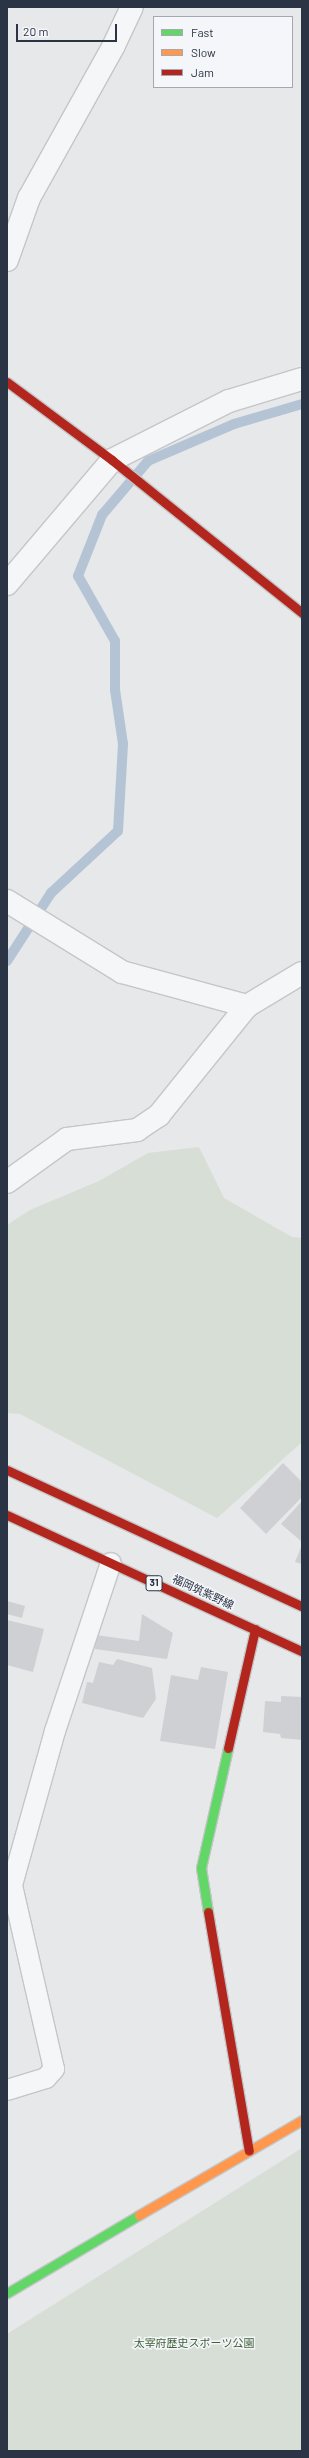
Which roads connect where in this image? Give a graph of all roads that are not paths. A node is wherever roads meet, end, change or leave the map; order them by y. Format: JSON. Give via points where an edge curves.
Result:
{"nodes":[{"id":1,"x":132,"y":7,"type":"edge"},
{"id":2,"x":7,"y":260,"type":"edge"},
{"id":3,"x":302,"y":379,"type":"edge"},
{"id":4,"x":7,"y":382,"type":"edge"},
{"id":5,"x":112,"y":460,"type":"junction"},
{"id":6,"x":7,"y":584,"type":"edge"},
{"id":7,"x":302,"y":613,"type":"edge"},
{"id":8,"x":7,"y":901,"type":"edge"},
{"id":9,"x":302,"y":973,"type":"edge"},
{"id":10,"x":247,"y":1006,"type":"junction"},
{"id":11,"x":7,"y":1182,"type":"edge"},
{"id":12,"x":7,"y":1470,"type":"edge"},
{"id":13,"x":7,"y":1515,"type":"edge"},
{"id":14,"x":111,"y":1563,"type":"junction"},
{"id":15,"x":302,"y":1606,"type":"edge"},
{"id":16,"x":256,"y":1630,"type":"junction"},
{"id":17,"x":302,"y":1651,"type":"edge"},
{"id":18,"x":9,"y":1886,"type":"edge"},
{"id":19,"x":7,"y":2090,"type":"edge"},
{"id":20,"x":302,"y":2120,"type":"edge"},
{"id":21,"x":249,"y":2151,"type":"junction"},
{"id":22,"x":7,"y":2293,"type":"edge"}],
"edges":[{"from":1,"to":2,"type":"street","via":[[114,45],[29,198]]},
{"from":3,"to":5,"type":"street","via":[[229,401]]},
{"from":4,"to":5,"type":"street"},
{"from":5,"to":6,"type":"street"},
{"from":5,"to":7,"type":"street"},
{"from":8,"to":10,"type":"street","via":[[122,972]]},
{"from":9,"to":10,"type":"street"},
{"from":10,"to":11,"type":"street","via":[[159,1115],[137,1130],[67,1139]]},
{"from":12,"to":15,"type":"street"},
{"from":13,"to":14,"type":"street","name":"福岡筑紫野線","number":"31"},
{"from":14,"to":16,"type":"street","name":"福岡筑紫野線","number":"31"},
{"from":14,"to":18,"type":"lane","via":[[55,1731]]},
{"from":16,"to":17,"type":"street","name":"福岡筑紫野線","number":"31"},
{"from":16,"to":21,"type":"street","via":[[202,1868]]},
{"from":18,"to":19,"type":"lane","via":[[54,2068],[46,2078]]},
{"from":20,"to":21,"type":"street"},
{"from":21,"to":22,"type":"street"}]}
